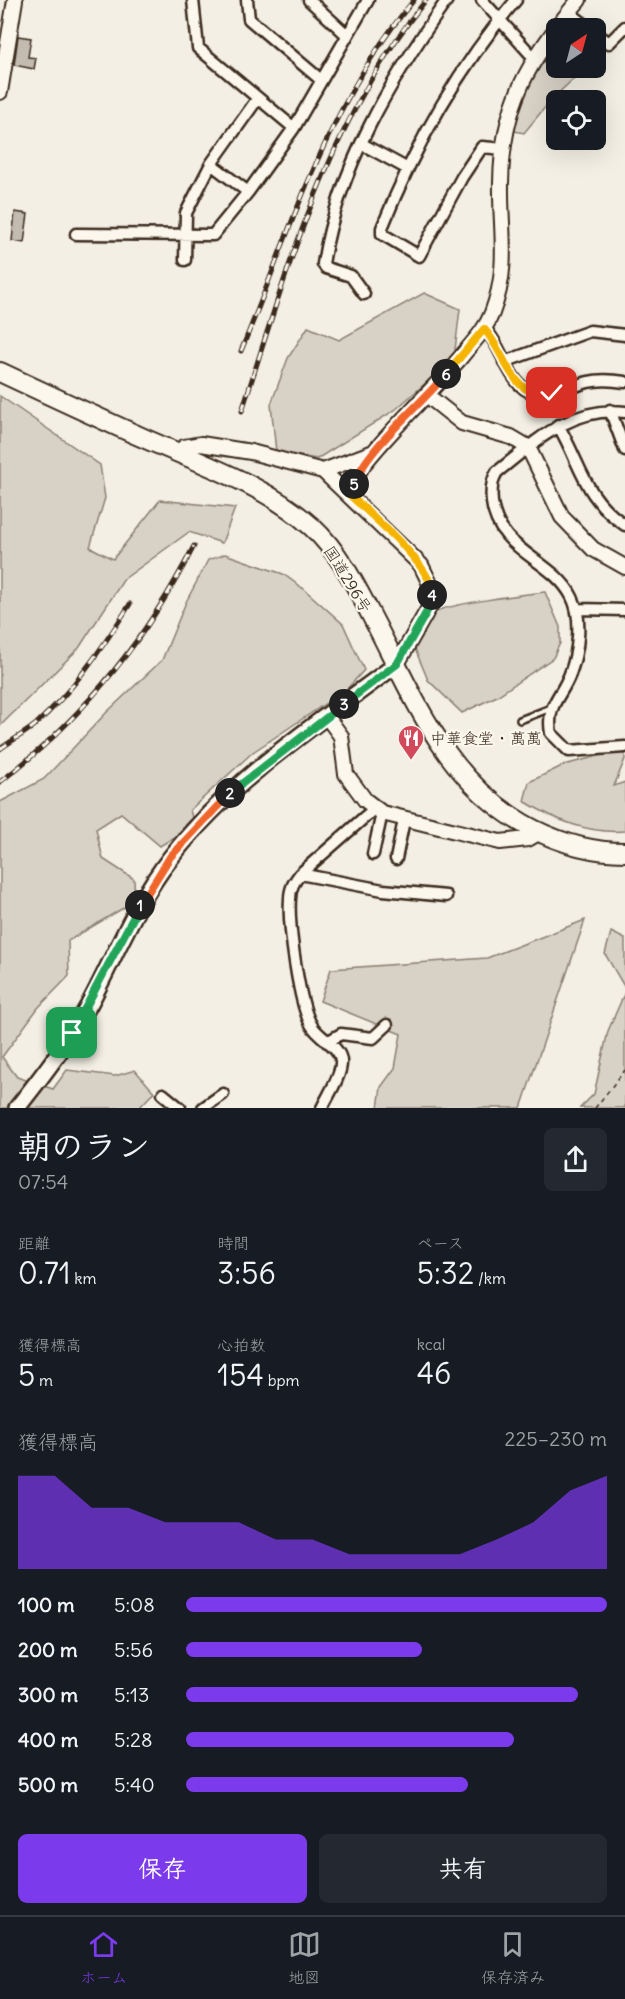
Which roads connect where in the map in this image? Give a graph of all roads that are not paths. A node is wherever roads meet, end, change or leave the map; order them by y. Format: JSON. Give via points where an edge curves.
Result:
{"nodes":[{"id":1,"x":15,"y":0,"type":"edge"},
{"id":2,"x":193,"y":0,"type":"edge"},
{"id":3,"x":247,"y":0,"type":"edge"},
{"id":4,"x":309,"y":0,"type":"edge"},
{"id":5,"x":368,"y":0,"type":"edge"},
{"id":6,"x":447,"y":0,"type":"edge"},
{"id":7,"x":482,"y":0,"type":"edge"},
{"id":8,"x":516,"y":0,"type":"edge"},
{"id":9,"x":579,"y":0,"type":"edge"},
{"id":10,"x":568,"y":12,"type":"junction"},
{"id":11,"x":576,"y":18,"type":"edge"},
{"id":12,"x":500,"y":19,"type":"junction"},
{"id":13,"x":625,"y":27,"type":"edge"},
{"id":14,"x":347,"y":35,"type":"junction"},
{"id":15,"x":606,"y":41,"type":"edge"},
{"id":16,"x":3,"y":53,"type":"edge"},
{"id":17,"x":534,"y":58,"type":"junction"},
{"id":18,"x":321,"y":80,"type":"junction"},
{"id":19,"x":0,"y":92,"type":"edge"},
{"id":20,"x":258,"y":98,"type":"junction"},
{"id":21,"x":294,"y":128,"type":"junction"},
{"id":22,"x":362,"y":144,"type":"junction"},
{"id":23,"x":504,"y":148,"type":"junction"},
{"id":24,"x":212,"y":164,"type":"junction"},
{"id":25,"x":406,"y":168,"type":"junction"},
{"id":26,"x":248,"y":192,"type":"junction"},
{"id":27,"x":76,"y":234,"type":"dead end"},
{"id":28,"x":184,"y":234,"type":"junction"},
{"id":29,"x":185,"y":260,"type":"dead end"},
{"id":30,"x":364,"y":294,"type":"dead end"},
{"id":31,"x":484,"y":329,"type":"junction"},
{"id":32,"x":625,"y":335,"type":"edge"},
{"id":33,"x":504,"y":362,"type":"junction"},
{"id":34,"x":0,"y":372,"type":"edge"},
{"id":35,"x":625,"y":382,"type":"edge"},
{"id":36,"x":428,"y":396,"type":"junction"},
{"id":37,"x":610,"y":411,"type":"junction"},
{"id":38,"x":625,"y":412,"type":"edge"},
{"id":39,"x":558,"y":425,"type":"junction"},
{"id":40,"x":528,"y":447,"type":"junction"},
{"id":41,"x":376,"y":450,"type":"junction"},
{"id":42,"x":625,"y":450,"type":"edge"},
{"id":43,"x":180,"y":454,"type":"junction"},
{"id":44,"x":323,"y":471,"type":"junction"},
{"id":45,"x":349,"y":494,"type":"junction"},
{"id":46,"x":625,"y":525,"type":"edge"},
{"id":47,"x":625,"y":567,"type":"edge"},
{"id":48,"x":578,"y":609,"type":"junction"},
{"id":49,"x":625,"y":610,"type":"edge"},
{"id":50,"x":397,"y":664,"type":"junction"},
{"id":51,"x":551,"y":708,"type":"junction"},
{"id":52,"x":327,"y":717,"type":"junction"},
{"id":53,"x":520,"y":720,"type":"dead end"},
{"id":54,"x":625,"y":747,"type":"edge"},
{"id":55,"x":379,"y":811,"type":"junction"},
{"id":56,"x":404,"y":820,"type":"junction"},
{"id":57,"x":540,"y":832,"type":"junction"},
{"id":58,"x":625,"y":852,"type":"edge"},
{"id":59,"x":373,"y":854,"type":"dead end"},
{"id":60,"x":396,"y":859,"type":"dead end"},
{"id":61,"x":300,"y":874,"type":"junction"},
{"id":62,"x":446,"y":896,"type":"dead end"},
{"id":63,"x":387,"y":1025,"type":"dead end"},
{"id":64,"x":327,"y":1042,"type":"junction"},
{"id":65,"x":164,"y":1094,"type":"dead end"},
{"id":66,"x":223,"y":1094,"type":"dead end"},
{"id":67,"x":17,"y":1108,"type":"edge"},
{"id":68,"x":180,"y":1108,"type":"edge"},
{"id":69,"x":203,"y":1108,"type":"edge"},
{"id":70,"x":322,"y":1108,"type":"edge"}],
"edges":[{"from":1,"to":16,"type":"street"},
{"from":2,"to":20,"type":"street","via":[[198,48]]},
{"from":3,"to":18,"type":"street","via":[[249,19]]},
{"from":4,"to":14,"type":"street"},
{"from":5,"to":14,"type":"street"},
{"from":6,"to":22,"type":"street","via":[[397,76]]},
{"from":7,"to":12,"type":"street"},
{"from":8,"to":12,"type":"street"},
{"from":9,"to":10,"type":"street"},
{"from":10,"to":11,"type":"street"},
{"from":10,"to":17,"type":"street"},
{"from":12,"to":17,"type":"street"},
{"from":12,"to":25,"type":"street","via":[[439,107]]},
{"from":13,"to":15,"type":"street","via":[[609,43]]},
{"from":14,"to":18,"type":"street"},
{"from":16,"to":19,"type":"street"},
{"from":17,"to":23,"type":"street","via":[[514,100]]},
{"from":18,"to":21,"type":"street"},
{"from":20,"to":21,"type":"street"},
{"from":20,"to":24,"type":"street"},
{"from":21,"to":26,"type":"street"},
{"from":22,"to":25,"type":"street"},
{"from":22,"to":30,"type":"street","via":[[329,225],[323,264],[351,276]]},
{"from":23,"to":25,"type":"street","via":[[482,147],[419,256],[382,234]]},
{"from":23,"to":31,"type":"street","via":[[504,267]]},
{"from":24,"to":26,"type":"street"},
{"from":24,"to":28,"type":"street","via":[[186,213]]},
{"from":26,"to":28,"type":"street","via":[[213,235]]},
{"from":27,"to":28,"type":"street"},
{"from":28,"to":29,"type":"street"},
{"from":31,"to":33,"type":"street"},
{"from":31,"to":36,"type":"street"},
{"from":32,"to":33,"type":"street","via":[[591,331]]},
{"from":33,"to":35,"type":"street","via":[[521,387],[542,395],[590,382]]},
{"from":34,"to":43,"type":"highway","name":"国道296号"},
{"from":36,"to":40,"type":"street","via":[[462,423],[511,437]]},
{"from":36,"to":41,"type":"street"},
{"from":37,"to":38,"type":"street"},
{"from":37,"to":39,"type":"street","via":[[582,414]]},
{"from":37,"to":42,"type":"street"},
{"from":39,"to":40,"type":"street"},
{"from":39,"to":46,"type":"street","via":[[591,495]]},
{"from":40,"to":47,"type":"street","via":[[562,517],[592,549]]},
{"from":40,"to":48,"type":"street","via":[[493,478],[493,511],[512,543],[564,582]]},
{"from":41,"to":44,"type":"street"},
{"from":41,"to":45,"type":"street","via":[[357,474]]},
{"from":43,"to":44,"type":"street","via":[[189,445],[201,444]]},
{"from":43,"to":50,"type":"highway","name":"国道296号","via":[[273,499],[312,527],[351,576]]},
{"from":44,"to":45,"type":"street"},
{"from":45,"to":50,"type":"street","via":[[421,565],[433,590],[430,606]]},
{"from":48,"to":49,"type":"street"},
{"from":48,"to":51,"type":"street","via":[[573,663]]},
{"from":50,"to":52,"type":"main road"},
{"from":50,"to":57,"type":"highway","name":"国道296号","via":[[439,745],[456,768],[497,808]]},
{"from":51,"to":53,"type":"lane"},
{"from":51,"to":54,"type":"street","via":[[551,733],[569,751]]},
{"from":52,"to":55,"type":"street","via":[[341,736],[346,774]]},
{"from":52,"to":67,"type":"main road","via":[[239,784],[170,857],[78,1023]]},
{"from":55,"to":56,"type":"street"},
{"from":55,"to":59,"type":"street"},
{"from":55,"to":61,"type":"street"},
{"from":56,"to":57,"type":"street","via":[[500,843],[528,839]]},
{"from":56,"to":60,"type":"street"},
{"from":57,"to":58,"type":"highway","name":"国道296号","via":[[595,849]]},
{"from":61,"to":62,"type":"street","via":[[383,890]]},
{"from":61,"to":64,"type":"street","via":[[291,886],[290,899],[304,1011],[312,1028]]},
{"from":63,"to":64,"type":"street","via":[[373,1038],[341,1034]]},
{"from":64,"to":70,"type":"street","via":[[341,1059]]},
{"from":65,"to":68,"type":"street"},
{"from":66,"to":69,"type":"street"}]}
